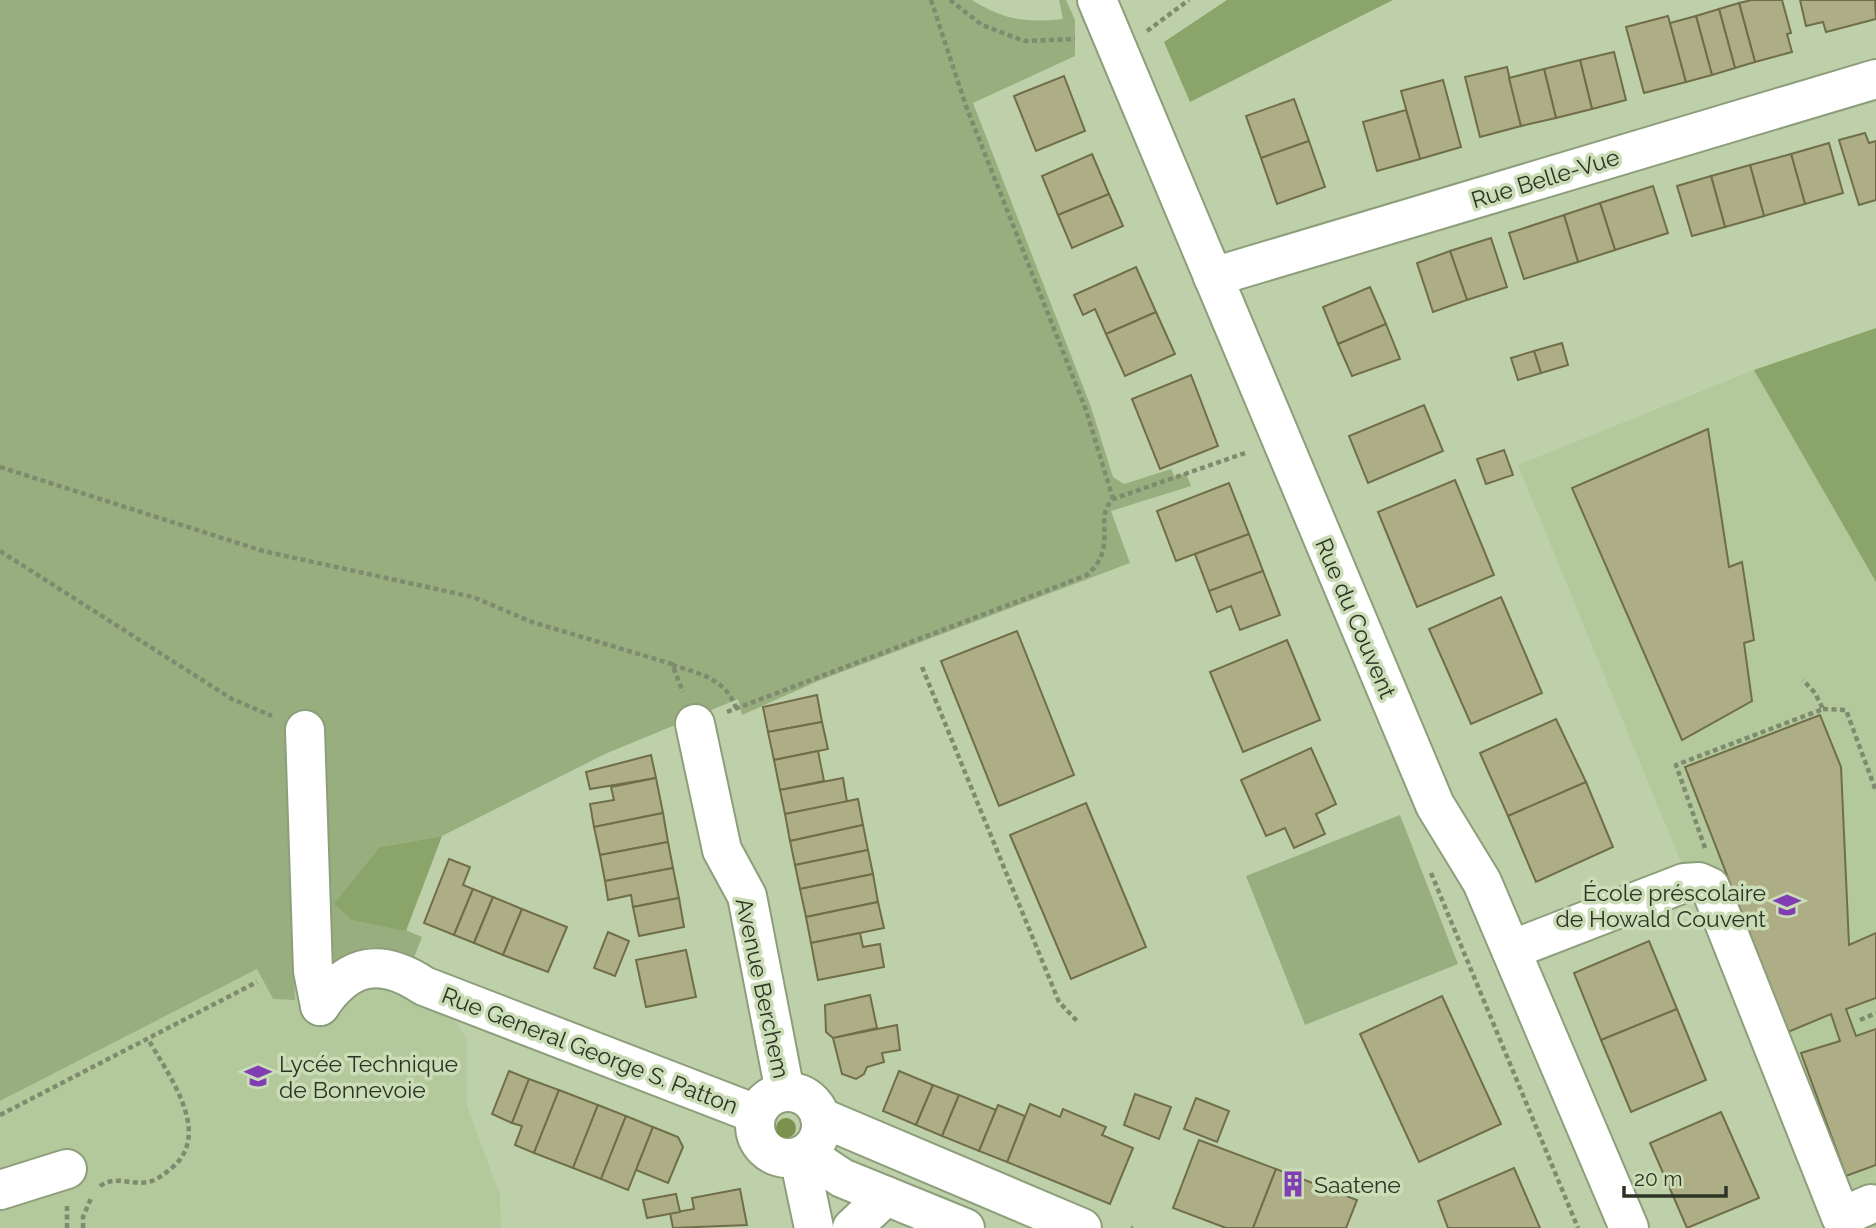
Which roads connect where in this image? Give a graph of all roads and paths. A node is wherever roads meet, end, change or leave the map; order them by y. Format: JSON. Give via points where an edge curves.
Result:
{"nodes":[{"id":1,"x":931,"y":0,"type":"edge"},
{"id":2,"x":950,"y":0,"type":"edge"},
{"id":3,"x":1189,"y":0,"type":"edge"},
{"id":4,"x":1108,"y":26,"type":"edge"},
{"id":5,"x":1876,"y":79,"type":"edge"},
{"id":6,"x":1213,"y":277,"type":"junction"},
{"id":7,"x":1281,"y":440,"type":"junction"},
{"id":8,"x":0,"y":467,"type":"edge"},
{"id":9,"x":1113,"y":499,"type":"junction"},
{"id":10,"x":0,"y":551,"type":"edge"},
{"id":11,"x":672,"y":664,"type":"junction"},
{"id":12,"x":922,"y":667,"type":"dead end"},
{"id":13,"x":1803,"y":680,"type":"dead end"},
{"id":14,"x":736,"y":708,"type":"junction"},
{"id":15,"x":1822,"y":709,"type":"junction"},
{"id":16,"x":695,"y":724,"type":"junction"},
{"id":17,"x":305,"y":730,"type":"joint"},
{"id":18,"x":1876,"y":791,"type":"edge"},
{"id":19,"x":1429,"y":868,"type":"dead end"},
{"id":20,"x":1710,"y":887,"type":"junction"},
{"id":21,"x":1511,"y":950,"type":"junction"},
{"id":22,"x":257,"y":982,"type":"dead end"},
{"id":23,"x":1876,"y":1013,"type":"edge"},
{"id":24,"x":1860,"y":1020,"type":"dead end"},
{"id":25,"x":1077,"y":1021,"type":"dead end"},
{"id":26,"x":148,"y":1039,"type":"junction"},
{"id":27,"x":771,"y":1103,"type":"junction"},
{"id":28,"x":0,"y":1115,"type":"edge"},
{"id":29,"x":820,"y":1117,"type":"junction"},
{"id":30,"x":802,"y":1155,"type":"junction"},
{"id":31,"x":67,"y":1169,"type":"dead end"},
{"id":32,"x":0,"y":1189,"type":"edge"},
{"id":33,"x":886,"y":1196,"type":"junction"},
{"id":34,"x":1871,"y":1204,"type":"dead end"},
{"id":35,"x":83,"y":1228,"type":"edge"},
{"id":36,"x":814,"y":1228,"type":"edge"},
{"id":37,"x":852,"y":1228,"type":"edge"},
{"id":38,"x":965,"y":1228,"type":"edge"},
{"id":39,"x":1082,"y":1228,"type":"edge"},
{"id":40,"x":1577,"y":1228,"type":"edge"},
{"id":41,"x":1629,"y":1228,"type":"edge"}],
"edges":[{"from":1,"to":9,"type":"path","via":[[966,106],[1086,410]]},
{"from":2,"to":4,"type":"path","via":[[982,25],[1024,41],[1068,42]]},
{"from":3,"to":4,"type":"path"},
{"from":4,"to":6,"type":"street","name":"Rue du Couvent"},
{"from":5,"to":6,"type":"street","name":"Rue Belle-Vue"},
{"from":6,"to":7,"type":"street","name":"Rue du Couvent"},
{"from":7,"to":9,"type":"path"},
{"from":7,"to":21,"type":"street","name":"Rue du Couvent","via":[[1435,805],[1482,882]]},
{"from":8,"to":11,"type":"path","via":[[263,551],[473,597],[532,622]]},
{"from":9,"to":14,"type":"path","via":[[1103,516],[1105,549],[1099,565],[1087,575]]},
{"from":10,"to":17,"type":"path","via":[[232,699]]},
{"from":11,"to":14,"type":"path","via":[[705,674],[723,686]]},
{"from":11,"to":16,"type":"path"},
{"from":12,"to":25,"type":"path","via":[[1059,1002]]},
{"from":13,"to":15,"type":"path"},
{"from":14,"to":16,"type":"path"},
{"from":15,"to":18,"type":"path","via":[[1846,710]]},
{"from":15,"to":20,"type":"path","via":[[1676,765],[1705,844]]},
{"from":16,"to":27,"type":"street","name":"Avenue Berchem","via":[[722,850],[747,896]]},
{"from":17,"to":27,"type":"street","name":"Rue General George S. Patton","via":[[313,971],[320,1006],[334,985],[355,972],[379,967],[403,972],[424,986]]},
{"from":19,"to":40,"type":"path"},
{"from":20,"to":21,"type":"street","via":[[1684,883]]},
{"from":20,"to":34,"type":"street","via":[[1841,1217]]},
{"from":21,"to":41,"type":"street","name":"Rue du Couvent"},
{"from":22,"to":26,"type":"path"},
{"from":23,"to":24,"type":"path"},
{"from":26,"to":28,"type":"path"},
{"from":26,"to":35,"type":"path","via":[[181,1101],[190,1126],[188,1144],[180,1161],[150,1182],[110,1179],[97,1188],[83,1217]]},
{"from":27,"to":29,"type":"street","name":"Avenue Berchem","via":[[803,1095]]},
{"from":27,"to":30,"type":"street","name":"Avenue Berchem","via":[[755,1135],[778,1157]]},
{"from":29,"to":30,"type":"street","via":[[819,1138]]},
{"from":29,"to":39,"type":"street"},
{"from":30,"to":33,"type":"street"},
{"from":30,"to":36,"type":"street"},
{"from":31,"to":32,"type":"street"},
{"from":33,"to":37,"type":"street"},
{"from":33,"to":38,"type":"street"}]}
